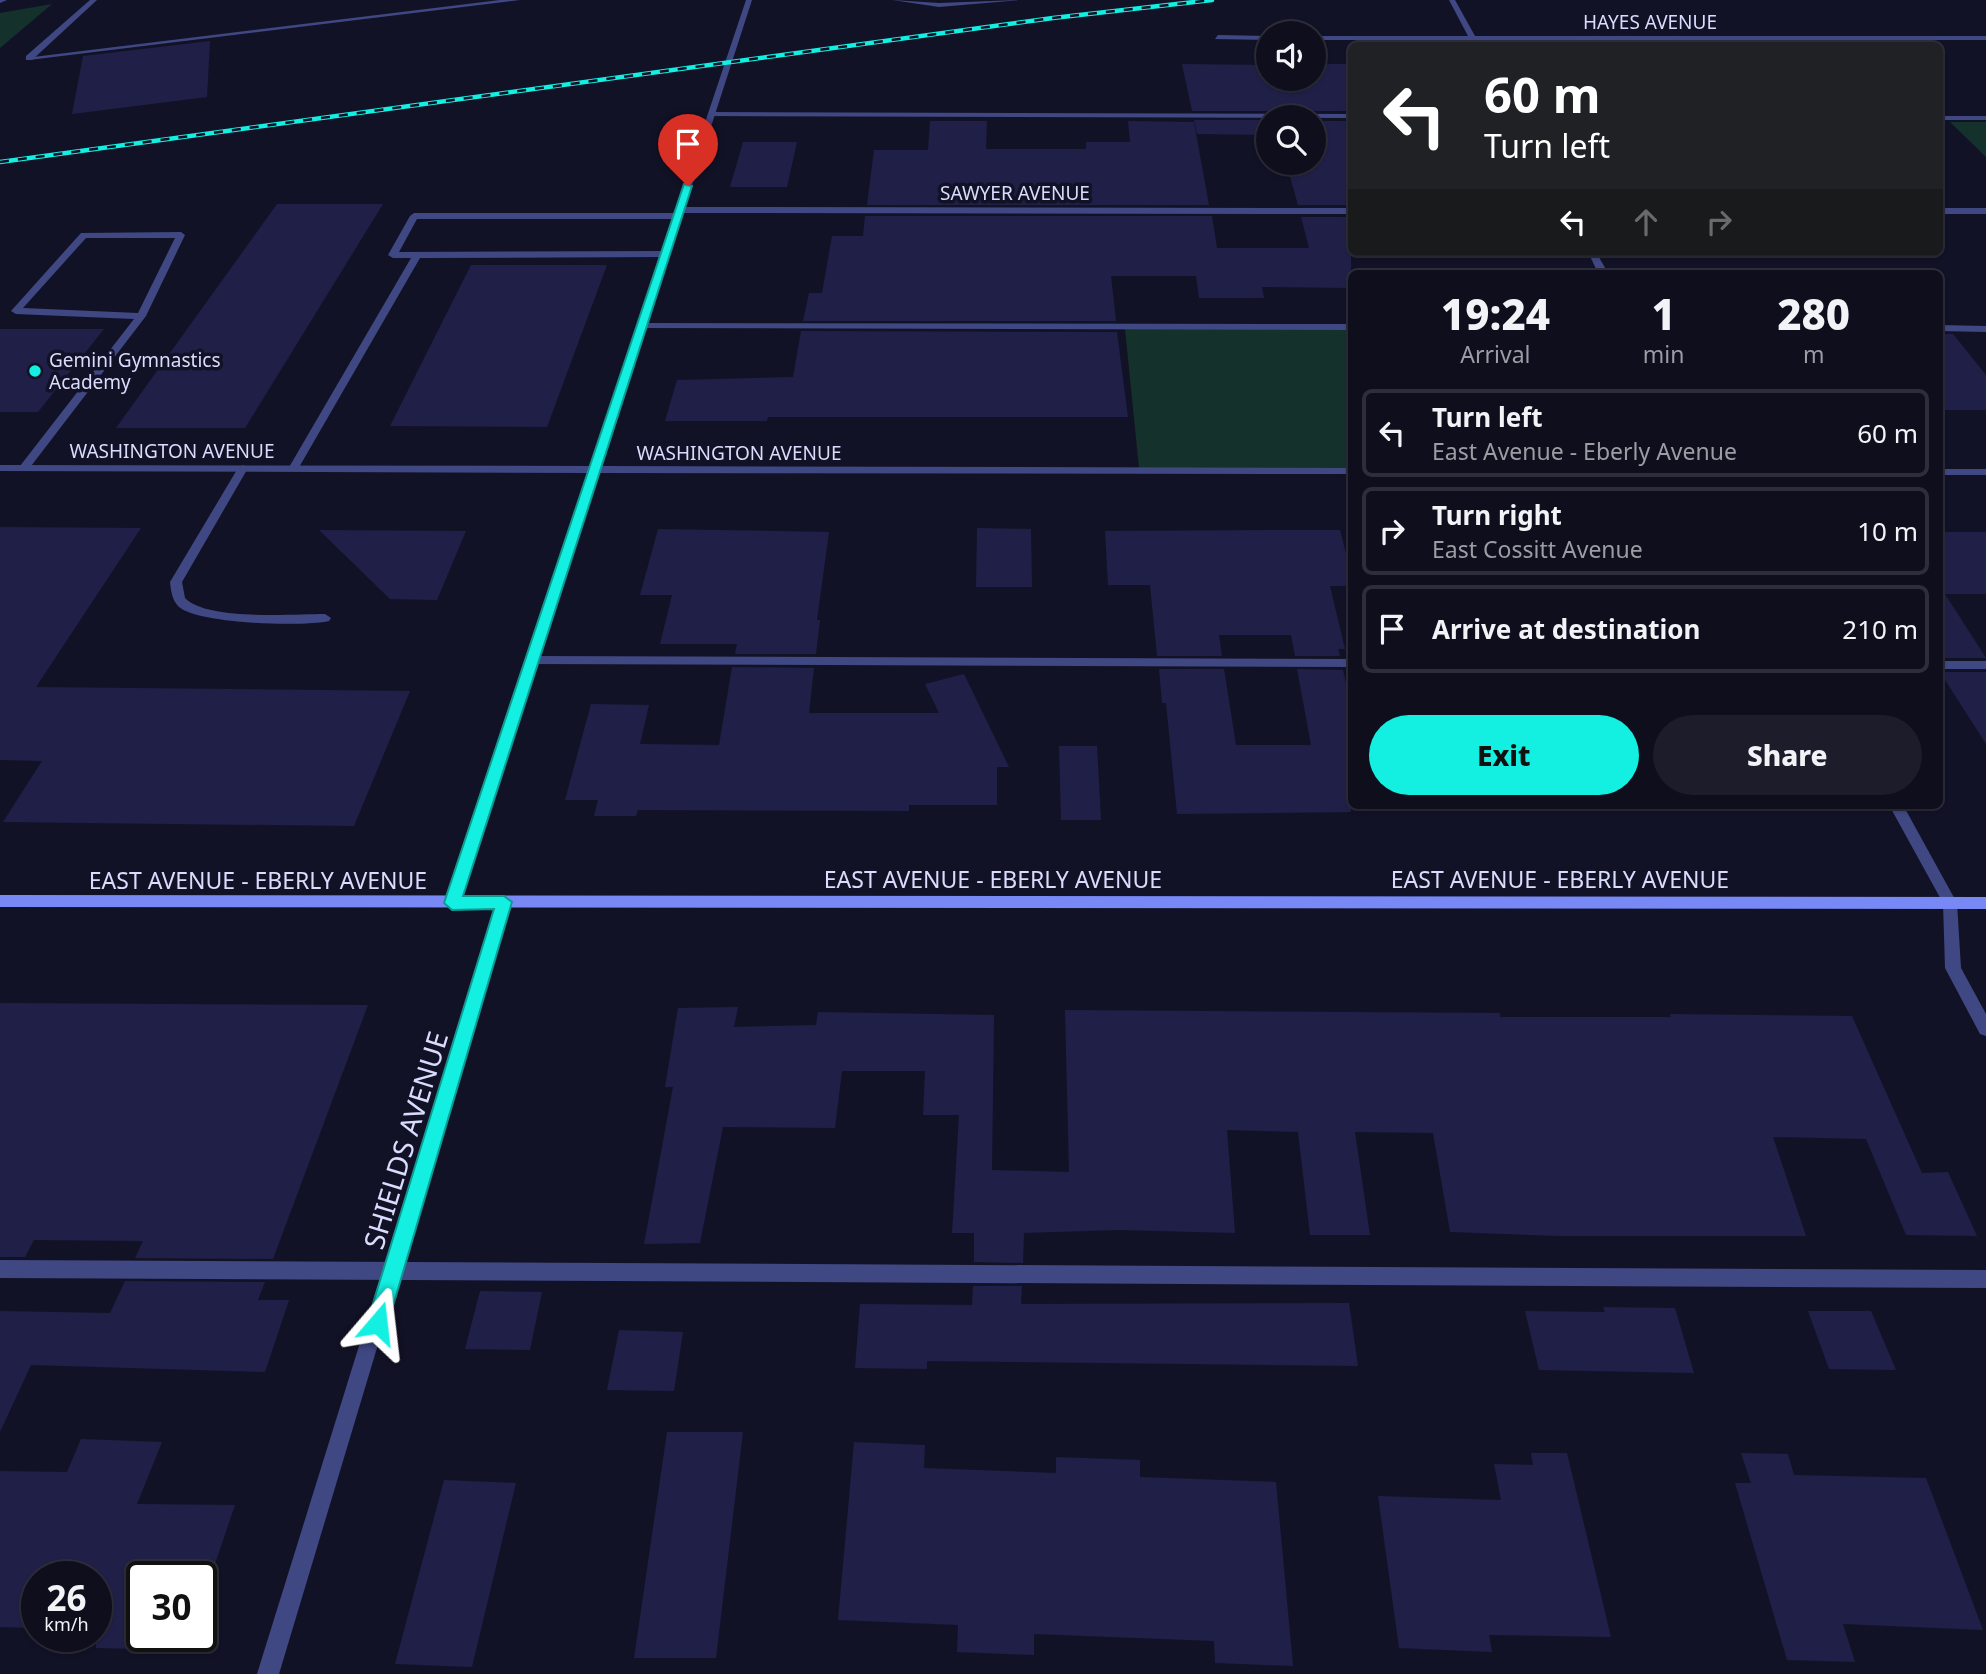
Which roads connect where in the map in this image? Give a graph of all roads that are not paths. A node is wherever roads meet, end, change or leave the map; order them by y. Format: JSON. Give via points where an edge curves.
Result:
{"nodes":[{"id":1,"x":94,"y":0,"type":"edge"},
{"id":2,"x":517,"y":0,"type":"edge"},
{"id":3,"x":749,"y":0,"type":"edge"},
{"id":4,"x":895,"y":0,"type":"edge"},
{"id":5,"x":1017,"y":0,"type":"edge"},
{"id":6,"x":1452,"y":0,"type":"edge"},
{"id":7,"x":1002,"y":1,"type":"edge"},
{"id":8,"x":1218,"y":37,"type":"dead end"},
{"id":9,"x":1256,"y":38,"type":"edge"},
{"id":10,"x":1326,"y":38,"type":"edge"},
{"id":11,"x":1986,"y":38,"type":"edge"},
{"id":12,"x":1475,"y":42,"type":"edge"},
{"id":13,"x":712,"y":114,"type":"junction"},
{"id":14,"x":1348,"y":116,"type":"edge"},
{"id":15,"x":1943,"y":118,"type":"edge"},
{"id":16,"x":1986,"y":118,"type":"edge"},
{"id":17,"x":1348,"y":211,"type":"edge"},
{"id":18,"x":1943,"y":211,"type":"edge"},
{"id":19,"x":1986,"y":211,"type":"edge"},
{"id":20,"x":679,"y":213,"type":"junction"},
{"id":21,"x":665,"y":254,"type":"junction"},
{"id":22,"x":417,"y":255,"type":"junction"},
{"id":23,"x":141,"y":316,"type":"junction"},
{"id":24,"x":642,"y":326,"type":"junction"},
{"id":25,"x":1348,"y":327,"type":"edge"},
{"id":26,"x":1943,"y":328,"type":"edge"},
{"id":27,"x":1986,"y":329,"type":"edge"},
{"id":28,"x":0,"y":468,"type":"edge"},
{"id":29,"x":24,"y":468,"type":"junction"},
{"id":30,"x":243,"y":468,"type":"junction"},
{"id":31,"x":293,"y":469,"type":"junction"},
{"id":32,"x":594,"y":470,"type":"junction"},
{"id":33,"x":1348,"y":471,"type":"edge"},
{"id":34,"x":1943,"y":472,"type":"edge"},
{"id":35,"x":1986,"y":472,"type":"edge"},
{"id":36,"x":325,"y":618,"type":"dead end"},
{"id":37,"x":532,"y":660,"type":"junction"},
{"id":38,"x":1348,"y":663,"type":"edge"},
{"id":39,"x":1943,"y":665,"type":"edge"},
{"id":40,"x":1986,"y":665,"type":"edge"},
{"id":41,"x":1898,"y":809,"type":"edge"},
{"id":42,"x":0,"y":901,"type":"edge"},
{"id":43,"x":504,"y":902,"type":"junction"},
{"id":44,"x":1950,"y":902,"type":"junction"},
{"id":45,"x":452,"y":903,"type":"junction"},
{"id":46,"x":1986,"y":903,"type":"edge"},
{"id":47,"x":1986,"y":1028,"type":"edge"},
{"id":48,"x":0,"y":1269,"type":"edge"},
{"id":49,"x":393,"y":1273,"type":"junction"},
{"id":50,"x":1986,"y":1279,"type":"edge"},
{"id":51,"x":268,"y":1674,"type":"edge"}],
"edges":[{"from":1,"to":2,"type":"street","via":[[29,58]]},
{"from":3,"to":13,"type":"street"},
{"from":4,"to":7,"type":"street","via":[[939,5]]},
{"from":5,"to":7,"type":"street"},
{"from":6,"to":12,"type":"street"},
{"from":8,"to":9,"type":"street"},
{"from":10,"to":12,"type":"street","name":"HAYES AVENUE"},
{"from":11,"to":12,"type":"street","name":"HAYES AVENUE"},
{"from":13,"to":14,"type":"street"},
{"from":13,"to":20,"type":"street"},
{"from":15,"to":16,"type":"street"},
{"from":17,"to":20,"type":"street","name":"SAWYER AVENUE"},
{"from":18,"to":19,"type":"street"},
{"from":20,"to":21,"type":"street"},
{"from":20,"to":22,"type":"street","name":"SAWYER AVENUE","via":[[414,216],[393,255]]},
{"from":21,"to":22,"type":"street"},
{"from":21,"to":24,"type":"street"},
{"from":22,"to":31,"type":"street"},
{"from":23,"to":23,"type":"street","via":[[181,235],[84,235],[16,311]]},
{"from":23,"to":29,"type":"street"},
{"from":24,"to":25,"type":"street"},
{"from":24,"to":32,"type":"street"},
{"from":26,"to":27,"type":"street"},
{"from":28,"to":29,"type":"street","name":"WASHINGTON AVENUE"},
{"from":29,"to":30,"type":"street","name":"WASHINGTON AVENUE"},
{"from":30,"to":31,"type":"street","name":"WASHINGTON AVENUE"},
{"from":30,"to":36,"type":"street","via":[[176,582],[178,598],[187,607],[228,617]]},
{"from":31,"to":32,"type":"street","name":"WASHINGTON AVENUE"},
{"from":32,"to":33,"type":"street","name":"WASHINGTON AVENUE"},
{"from":32,"to":37,"type":"street"},
{"from":34,"to":35,"type":"street"},
{"from":37,"to":38,"type":"street"},
{"from":37,"to":45,"type":"street"},
{"from":39,"to":40,"type":"street"},
{"from":41,"to":44,"type":"street"},
{"from":42,"to":45,"type":"main road","name":"EAST AVENUE - EBERLY AVENUE"},
{"from":43,"to":44,"type":"main road","name":"EAST AVENUE - EBERLY AVENUE"},
{"from":43,"to":45,"type":"main road","name":"EAST AVENUE - EBERLY AVENUE"},
{"from":43,"to":49,"type":"street","name":"SHIELDS AVENUE"},
{"from":44,"to":46,"type":"main road","name":"EAST AVENUE - EBERLY AVENUE"},
{"from":44,"to":47,"type":"street","via":[[1953,968]]},
{"from":48,"to":49,"type":"street"},
{"from":49,"to":50,"type":"street"},
{"from":49,"to":51,"type":"street","name":"SHIELDS AVENUE"}]}
